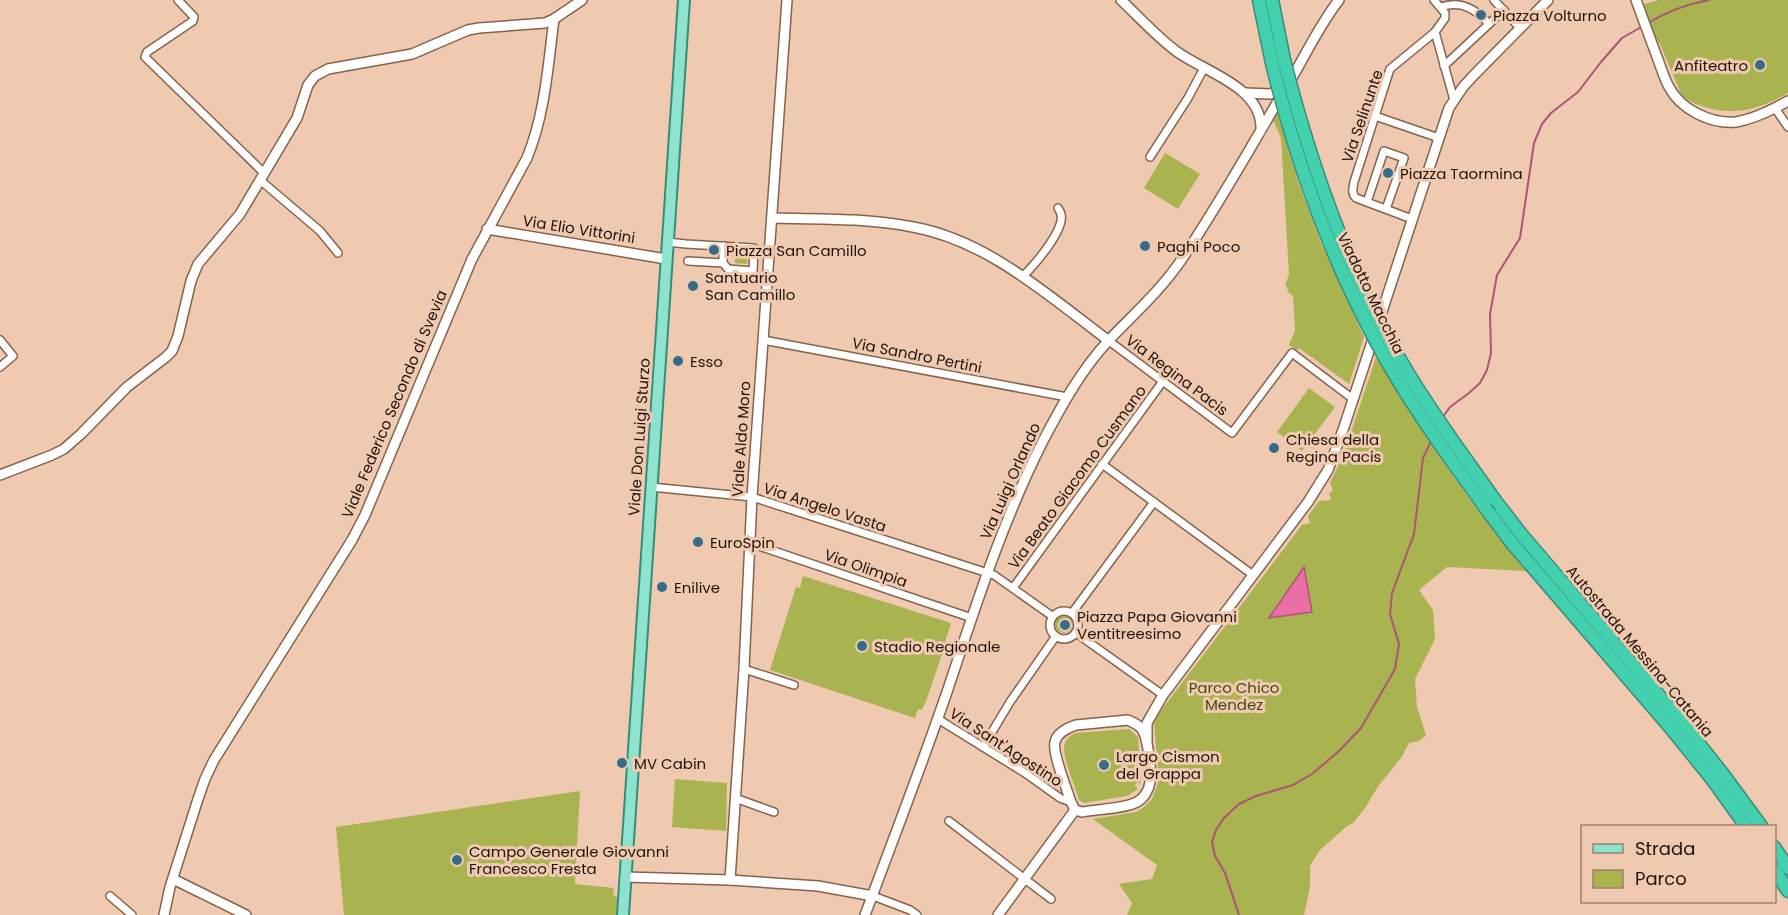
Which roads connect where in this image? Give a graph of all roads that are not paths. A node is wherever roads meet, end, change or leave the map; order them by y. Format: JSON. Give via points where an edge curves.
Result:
{"nodes":[{"id":1,"x":178,"y":0,"type":"edge"},
{"id":2,"x":582,"y":0,"type":"edge"},
{"id":3,"x":684,"y":0,"type":"edge"},
{"id":4,"x":787,"y":0,"type":"edge"},
{"id":5,"x":1121,"y":0,"type":"edge"},
{"id":6,"x":1259,"y":0,"type":"edge"},
{"id":7,"x":1272,"y":0,"type":"edge"},
{"id":8,"x":1339,"y":0,"type":"edge"},
{"id":9,"x":1434,"y":0,"type":"edge"},
{"id":10,"x":1494,"y":0,"type":"edge"},
{"id":11,"x":1548,"y":0,"type":"edge"},
{"id":12,"x":1636,"y":0,"type":"edge"},
{"id":13,"x":1441,"y":7,"type":"junction"},
{"id":14,"x":1504,"y":10,"type":"junction"},
{"id":15,"x":554,"y":19,"type":"junction"},
{"id":16,"x":1489,"y":24,"type":"junction"},
{"id":17,"x":1520,"y":28,"type":"junction"},
{"id":18,"x":1435,"y":32,"type":"junction"},
{"id":19,"x":1278,"y":61,"type":"junction"},
{"id":20,"x":1444,"y":66,"type":"junction"},
{"id":21,"x":1204,"y":68,"type":"junction"},
{"id":22,"x":1286,"y":86,"type":"junction"},
{"id":23,"x":1260,"y":94,"type":"junction"},
{"id":24,"x":1248,"y":96,"type":"junction"},
{"id":25,"x":1454,"y":100,"type":"junction"},
{"id":26,"x":1788,"y":101,"type":"edge"},
{"id":27,"x":1775,"y":108,"type":"junction"},
{"id":28,"x":1273,"y":109,"type":"junction"},
{"id":29,"x":1375,"y":116,"type":"junction"},
{"id":30,"x":1788,"y":126,"type":"edge"},
{"id":31,"x":1261,"y":128,"type":"junction"},
{"id":32,"x":1439,"y":138,"type":"junction"},
{"id":33,"x":1150,"y":158,"type":"dead end"},
{"id":34,"x":262,"y":176,"type":"junction"},
{"id":35,"x":1367,"y":202,"type":"junction"},
{"id":36,"x":1058,"y":208,"type":"dead end"},
{"id":37,"x":1386,"y":209,"type":"junction"},
{"id":38,"x":772,"y":218,"type":"junction"},
{"id":39,"x":1412,"y":219,"type":"junction"},
{"id":40,"x":487,"y":229,"type":"junction"},
{"id":41,"x":667,"y":242,"type":"junction"},
{"id":42,"x":723,"y":246,"type":"junction"},
{"id":43,"x":338,"y":254,"type":"dead end"},
{"id":44,"x":666,"y":259,"type":"junction"},
{"id":45,"x":688,"y":261,"type":"dead end"},
{"id":46,"x":723,"y":263,"type":"junction"},
{"id":47,"x":1023,"y":277,"type":"junction"},
{"id":48,"x":0,"y":340,"type":"edge"},
{"id":49,"x":763,"y":340,"type":"junction"},
{"id":50,"x":1109,"y":340,"type":"junction"},
{"id":51,"x":0,"y":367,"type":"edge"},
{"id":52,"x":1163,"y":381,"type":"junction"},
{"id":53,"x":1067,"y":397,"type":"junction"},
{"id":54,"x":1353,"y":399,"type":"junction"},
{"id":55,"x":1102,"y":464,"type":"junction"},
{"id":56,"x":0,"y":475,"type":"edge"},
{"id":57,"x":651,"y":488,"type":"junction"},
{"id":58,"x":752,"y":497,"type":"junction"},
{"id":59,"x":1494,"y":499,"type":"joint"},
{"id":60,"x":1154,"y":502,"type":"junction"},
{"id":61,"x":1490,"y":514,"type":"joint"},
{"id":62,"x":750,"y":543,"type":"junction"},
{"id":63,"x":987,"y":573,"type":"junction"},
{"id":64,"x":1253,"y":575,"type":"junction"},
{"id":65,"x":1013,"y":588,"type":"junction"},
{"id":66,"x":1072,"y":613,"type":"junction"},
{"id":67,"x":1049,"y":614,"type":"junction"},
{"id":68,"x":972,"y":618,"type":"junction"},
{"id":69,"x":1076,"y":633,"type":"junction"},
{"id":70,"x":1056,"y":636,"type":"junction"},
{"id":71,"x":744,"y":669,"type":"junction"},
{"id":72,"x":794,"y":685,"type":"dead end"},
{"id":73,"x":1163,"y":695,"type":"junction"},
{"id":74,"x":938,"y":719,"type":"junction"},
{"id":75,"x":1128,"y":720,"type":"junction"},
{"id":76,"x":1147,"y":742,"type":"junction"},
{"id":77,"x":983,"y":747,"type":"junction"},
{"id":78,"x":735,"y":798,"type":"junction"},
{"id":79,"x":1073,"y":808,"type":"junction"},
{"id":80,"x":774,"y":812,"type":"dead end"},
{"id":81,"x":949,"y":820,"type":"dead end"},
{"id":82,"x":1745,"y":825,"type":"edge"},
{"id":83,"x":1760,"y":825,"type":"edge"},
{"id":84,"x":1776,"y":850,"type":"edge"},
{"id":85,"x":1788,"y":868,"type":"edge"},
{"id":86,"x":1776,"y":872,"type":"edge"},
{"id":87,"x":626,"y":877,"type":"junction"},
{"id":88,"x":173,"y":879,"type":"junction"},
{"id":89,"x":1025,"y":879,"type":"junction"},
{"id":90,"x":730,"y":880,"type":"junction"},
{"id":91,"x":1788,"y":891,"type":"edge"},
{"id":92,"x":110,"y":896,"type":"dead end"},
{"id":93,"x":873,"y":896,"type":"junction"},
{"id":94,"x":1051,"y":898,"type":"dead end"},
{"id":95,"x":132,"y":915,"type":"edge"},
{"id":96,"x":164,"y":915,"type":"edge"},
{"id":97,"x":246,"y":915,"type":"edge"},
{"id":98,"x":623,"y":915,"type":"edge"},
{"id":99,"x":865,"y":915,"type":"edge"},
{"id":100,"x":917,"y":915,"type":"edge"},
{"id":101,"x":998,"y":915,"type":"edge"}],
"edges":[{"from":1,"to":34,"type":"street","via":[[194,17],[193,21],[147,52],[146,57]]},
{"from":2,"to":15,"type":"street"},
{"from":3,"to":41,"type":"main road","name":"Viale Don Luigi Sturzo"},
{"from":4,"to":38,"type":"street","name":"Viale Aldo Moro"},
{"from":5,"to":21,"type":"street","via":[[1174,50]]},
{"from":6,"to":19,"type":"highway"},
{"from":7,"to":19,"type":"highway"},
{"from":8,"to":22,"type":"street","name":"Via Luigi Orlando"},
{"from":9,"to":13,"type":"street"},
{"from":10,"to":14,"type":"street"},
{"from":11,"to":17,"type":"street"},
{"from":12,"to":27,"type":"street","via":[[1669,87],[1686,107],[1714,120],[1734,122]]},
{"from":13,"to":16,"type":"street","via":[[1472,7]]},
{"from":13,"to":18,"type":"street","via":[[1445,18]]},
{"from":14,"to":16,"type":"street"},
{"from":14,"to":17,"type":"street"},
{"from":15,"to":34,"type":"street","via":[[536,25],[479,27],[412,54],[321,72],[308,85],[297,118]]},
{"from":15,"to":40,"type":"street","name":"Viale Federico Secondo di Svevia","via":[[533,143]]},
{"from":16,"to":20,"type":"street"},
{"from":17,"to":25,"type":"street"},
{"from":18,"to":20,"type":"street"},
{"from":18,"to":29,"type":"street","name":"Via Selinunte","via":[[1390,69]]},
{"from":19,"to":59,"type":"highway","name":"Viadotto Macchia","bridge":true,"via":[[1317,177],[1362,286],[1405,368]]},
{"from":19,"to":61,"type":"highway","name":"Viadotto Macchia","bridge":true,"via":[[1283,109],[1328,242],[1395,375]]},
{"from":20,"to":25,"type":"street"},
{"from":21,"to":24,"type":"street"},
{"from":21,"to":33,"type":"street"},
{"from":22,"to":23,"type":"street"},
{"from":22,"to":28,"type":"street","name":"Via Luigi Orlando"},
{"from":23,"to":24,"type":"street"},
{"from":23,"to":28,"type":"street"},
{"from":24,"to":28,"type":"street","via":[[1265,109]]},
{"from":24,"to":31,"type":"street","via":[[1258,109]]},
{"from":25,"to":32,"type":"street"},
{"from":26,"to":27,"type":"street"},
{"from":27,"to":30,"type":"street"},
{"from":28,"to":31,"type":"street","name":"Via Luigi Orlando"},
{"from":29,"to":32,"type":"street"},
{"from":29,"to":35,"type":"street","name":"Via Selinunte","via":[[1354,182],[1353,195]]},
{"from":31,"to":50,"type":"street","name":"Via Luigi Orlando","via":[[1197,238],[1141,309]]},
{"from":32,"to":39,"type":"street"},
{"from":34,"to":43,"type":"street","via":[[321,231]]},
{"from":34,"to":56,"type":"street","via":[[234,222],[198,264],[172,351],[127,387],[64,448]]},
{"from":35,"to":37,"type":"street"},
{"from":35,"to":37,"type":"street","via":[[1384,152],[1404,158]]},
{"from":36,"to":47,"type":"street","via":[[1060,224]]},
{"from":37,"to":39,"type":"street"},
{"from":38,"to":47,"type":"street","via":[[915,227],[974,247]]},
{"from":38,"to":49,"type":"street","name":"Viale Aldo Moro"},
{"from":39,"to":54,"type":"street"},
{"from":40,"to":44,"type":"street","name":"Via Elio Vittorini"},
{"from":40,"to":88,"type":"street","name":"Viale Federico Secondo di Svevia","via":[[356,532],[205,779]]},
{"from":41,"to":42,"type":"street"},
{"from":41,"to":44,"type":"main road","name":"Viale Don Luigi Sturzo"},
{"from":42,"to":46,"type":"street"},
{"from":42,"to":46,"type":"street","via":[[754,248],[753,271],[728,269]]},
{"from":44,"to":57,"type":"main road","name":"Viale Don Luigi Sturzo"},
{"from":45,"to":46,"type":"street"},
{"from":47,"to":50,"type":"street"},
{"from":48,"to":51,"type":"street","via":[[13,356]]},
{"from":49,"to":53,"type":"street","name":"Via Sandro Pertini"},
{"from":49,"to":58,"type":"street","name":"Viale Aldo Moro"},
{"from":50,"to":52,"type":"street","name":"Via Regina Pacis"},
{"from":50,"to":53,"type":"street","name":"Via Luigi Orlando"},
{"from":52,"to":54,"type":"street","name":"Via Regina Pacis","via":[[1232,433],[1292,353]]},
{"from":52,"to":55,"type":"street","name":"Via Beato Giacomo Cusmano"},
{"from":53,"to":63,"type":"street","name":"Via Luigi Orlando","via":[[1034,461]]},
{"from":54,"to":64,"type":"street","via":[[1335,453],[1318,487]]},
{"from":55,"to":60,"type":"street"},
{"from":55,"to":65,"type":"street","name":"Via Beato Giacomo Cusmano"},
{"from":57,"to":58,"type":"street","name":"Via Angelo Vasta"},
{"from":57,"to":87,"type":"main road","name":"Viale Don Luigi Sturzo"},
{"from":58,"to":62,"type":"street","name":"Viale Aldo Moro"},
{"from":58,"to":63,"type":"street","name":"Via Angelo Vasta"},
{"from":59,"to":83,"type":"highway","name":"Autostrada Messina-Catania","via":[[1703,748]]},
{"from":60,"to":64,"type":"street"},
{"from":60,"to":66,"type":"street"},
{"from":61,"to":82,"type":"highway","name":"Autostrada Messina-Catania","via":[[1694,755]]},
{"from":62,"to":68,"type":"street","name":"Via Olimpia"},
{"from":62,"to":71,"type":"street","name":"Viale Aldo Moro"},
{"from":63,"to":65,"type":"street","name":"Via Angelo Vasta"},
{"from":63,"to":68,"type":"street","name":"Via Luigi Orlando"},
{"from":64,"to":73,"type":"street"},
{"from":65,"to":67,"type":"street","name":"Via Angelo Vasta"},
{"from":66,"to":67,"type":"street","via":[[1065,610]]},
{"from":66,"to":69,"type":"street","via":[[1077,618]]},
{"from":67,"to":70,"type":"street"},
{"from":68,"to":74,"type":"street","name":"Via Luigi Orlando"},
{"from":69,"to":70,"type":"street","via":[[1063,639]]},
{"from":69,"to":73,"type":"street"},
{"from":70,"to":77,"type":"street"},
{"from":71,"to":72,"type":"street"},
{"from":71,"to":78,"type":"street","name":"Viale Aldo Moro"},
{"from":73,"to":75,"type":"street","via":[[1144,715]]},
{"from":73,"to":76,"type":"street","via":[[1147,723]]},
{"from":74,"to":77,"type":"street","name":"Via Sant'Agostino"},
{"from":74,"to":93,"type":"street","name":"Via Luigi Orlando"},
{"from":75,"to":76,"type":"street","via":[[1138,725]]},
{"from":75,"to":79,"type":"street","via":[[1068,727],[1057,738],[1054,749]]},
{"from":76,"to":79,"type":"street","via":[[1150,784],[1143,797],[1129,805],[1082,812]]},
{"from":77,"to":79,"type":"street","name":"Via Sant'Agostino"},
{"from":78,"to":80,"type":"street"},
{"from":78,"to":90,"type":"street","name":"Viale Aldo Moro"},
{"from":79,"to":89,"type":"street"},
{"from":81,"to":89,"type":"street"},
{"from":84,"to":85,"type":"highway"},
{"from":86,"to":91,"type":"highway"},
{"from":87,"to":90,"type":"street"},
{"from":87,"to":98,"type":"main road","name":"Viale Don Luigi Sturzo"},
{"from":88,"to":96,"type":"street","name":"Viale Federico Secondo di Svevia"},
{"from":88,"to":97,"type":"street"},
{"from":89,"to":94,"type":"street"},
{"from":89,"to":101,"type":"street"},
{"from":90,"to":93,"type":"street","via":[[818,886]]},
{"from":92,"to":95,"type":"street"},
{"from":93,"to":99,"type":"street","name":"Via Luigi Orlando"},
{"from":93,"to":100,"type":"street"}]}
